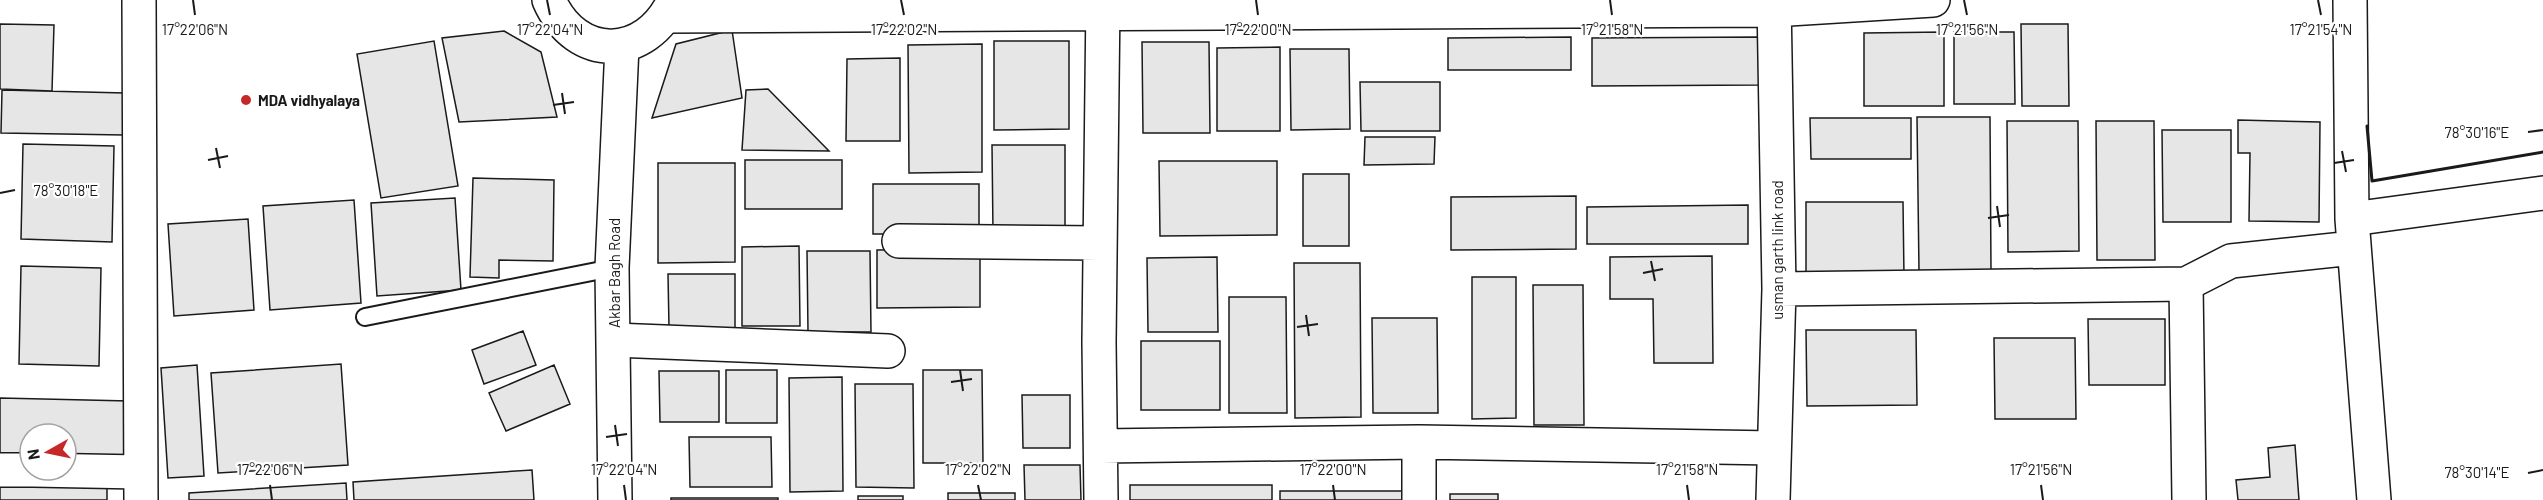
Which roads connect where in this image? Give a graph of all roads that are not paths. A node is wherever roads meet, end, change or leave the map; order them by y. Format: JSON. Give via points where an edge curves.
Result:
{"nodes":[{"id":1,"x":139,"y":0,"type":"edge"},
{"id":2,"x":549,"y":0,"type":"edge"},
{"id":3,"x":1933,"y":0,"type":"edge"},
{"id":4,"x":2350,"y":0,"type":"edge"},
{"id":5,"x":1774,"y":5,"type":"edge"},
{"id":6,"x":1103,"y":6,"type":"edge"},
{"id":7,"x":670,"y":8,"type":"edge"},
{"id":8,"x":622,"y":46,"type":"junction"},
{"id":9,"x":2543,"y":193,"type":"edge"},
{"id":10,"x":2353,"y":233,"type":"junction"},
{"id":11,"x":899,"y":241,"type":"dead end"},
{"id":12,"x":1099,"y":243,"type":"junction"},
{"id":13,"x":612,"y":268,"type":"junction"},
{"id":14,"x":2186,"y":284,"type":"junction"},
{"id":15,"x":1779,"y":289,"type":"junction"},
{"id":16,"x":365,"y":317,"type":"dead end"},
{"id":17,"x":614,"y":340,"type":"junction"},
{"id":18,"x":888,"y":351,"type":"dead end"},
{"id":19,"x":1419,"y":442,"type":"junction"},
{"id":20,"x":1101,"y":446,"type":"junction"},
{"id":21,"x":1774,"y":448,"type":"junction"},
{"id":22,"x":0,"y":470,"type":"edge"},
{"id":23,"x":18,"y":470,"type":"edge"},
{"id":24,"x":78,"y":477,"type":"edge"},
{"id":25,"x":140,"y":486,"type":"edge"},
{"id":26,"x":615,"y":500,"type":"edge"},
{"id":27,"x":1101,"y":500,"type":"edge"},
{"id":28,"x":1419,"y":500,"type":"edge"},
{"id":29,"x":1773,"y":500,"type":"edge"},
{"id":30,"x":2189,"y":500,"type":"edge"},
{"id":31,"x":2374,"y":500,"type":"edge"}],
"edges":[{"from":1,"to":25,"type":"street"},
{"from":2,"to":8,"type":"street","via":[[567,29],[584,40],[602,46]]},
{"from":3,"to":5,"type":"street"},
{"from":4,"to":10,"type":"street"},
{"from":5,"to":6,"type":"street"},
{"from":5,"to":15,"type":"street","name":"usman garth link road"},
{"from":6,"to":7,"type":"street"},
{"from":6,"to":12,"type":"street"},
{"from":7,"to":8,"type":"street","via":[[647,35]]},
{"from":8,"to":13,"type":"street","name":"Akbar Bagh Road"},
{"from":9,"to":10,"type":"street"},
{"from":10,"to":14,"type":"street","via":[[2231,261]]},
{"from":10,"to":31,"type":"street"},
{"from":11,"to":12,"type":"street"},
{"from":12,"to":20,"type":"street"},
{"from":13,"to":16,"type":"lane"},
{"from":13,"to":17,"type":"street","name":"Akbar Bagh Road"},
{"from":14,"to":15,"type":"street"},
{"from":14,"to":30,"type":"street"},
{"from":15,"to":21,"type":"street","name":"usman garth link road"},
{"from":17,"to":18,"type":"street"},
{"from":17,"to":26,"type":"street","name":"Akbar Bagh Road"},
{"from":19,"to":20,"type":"street"},
{"from":19,"to":21,"type":"street"},
{"from":19,"to":28,"type":"street"},
{"from":20,"to":27,"type":"street"},
{"from":21,"to":29,"type":"street","name":"usman garth link road"},
{"from":22,"to":23,"type":"street"},
{"from":24,"to":25,"type":"street"}]}
